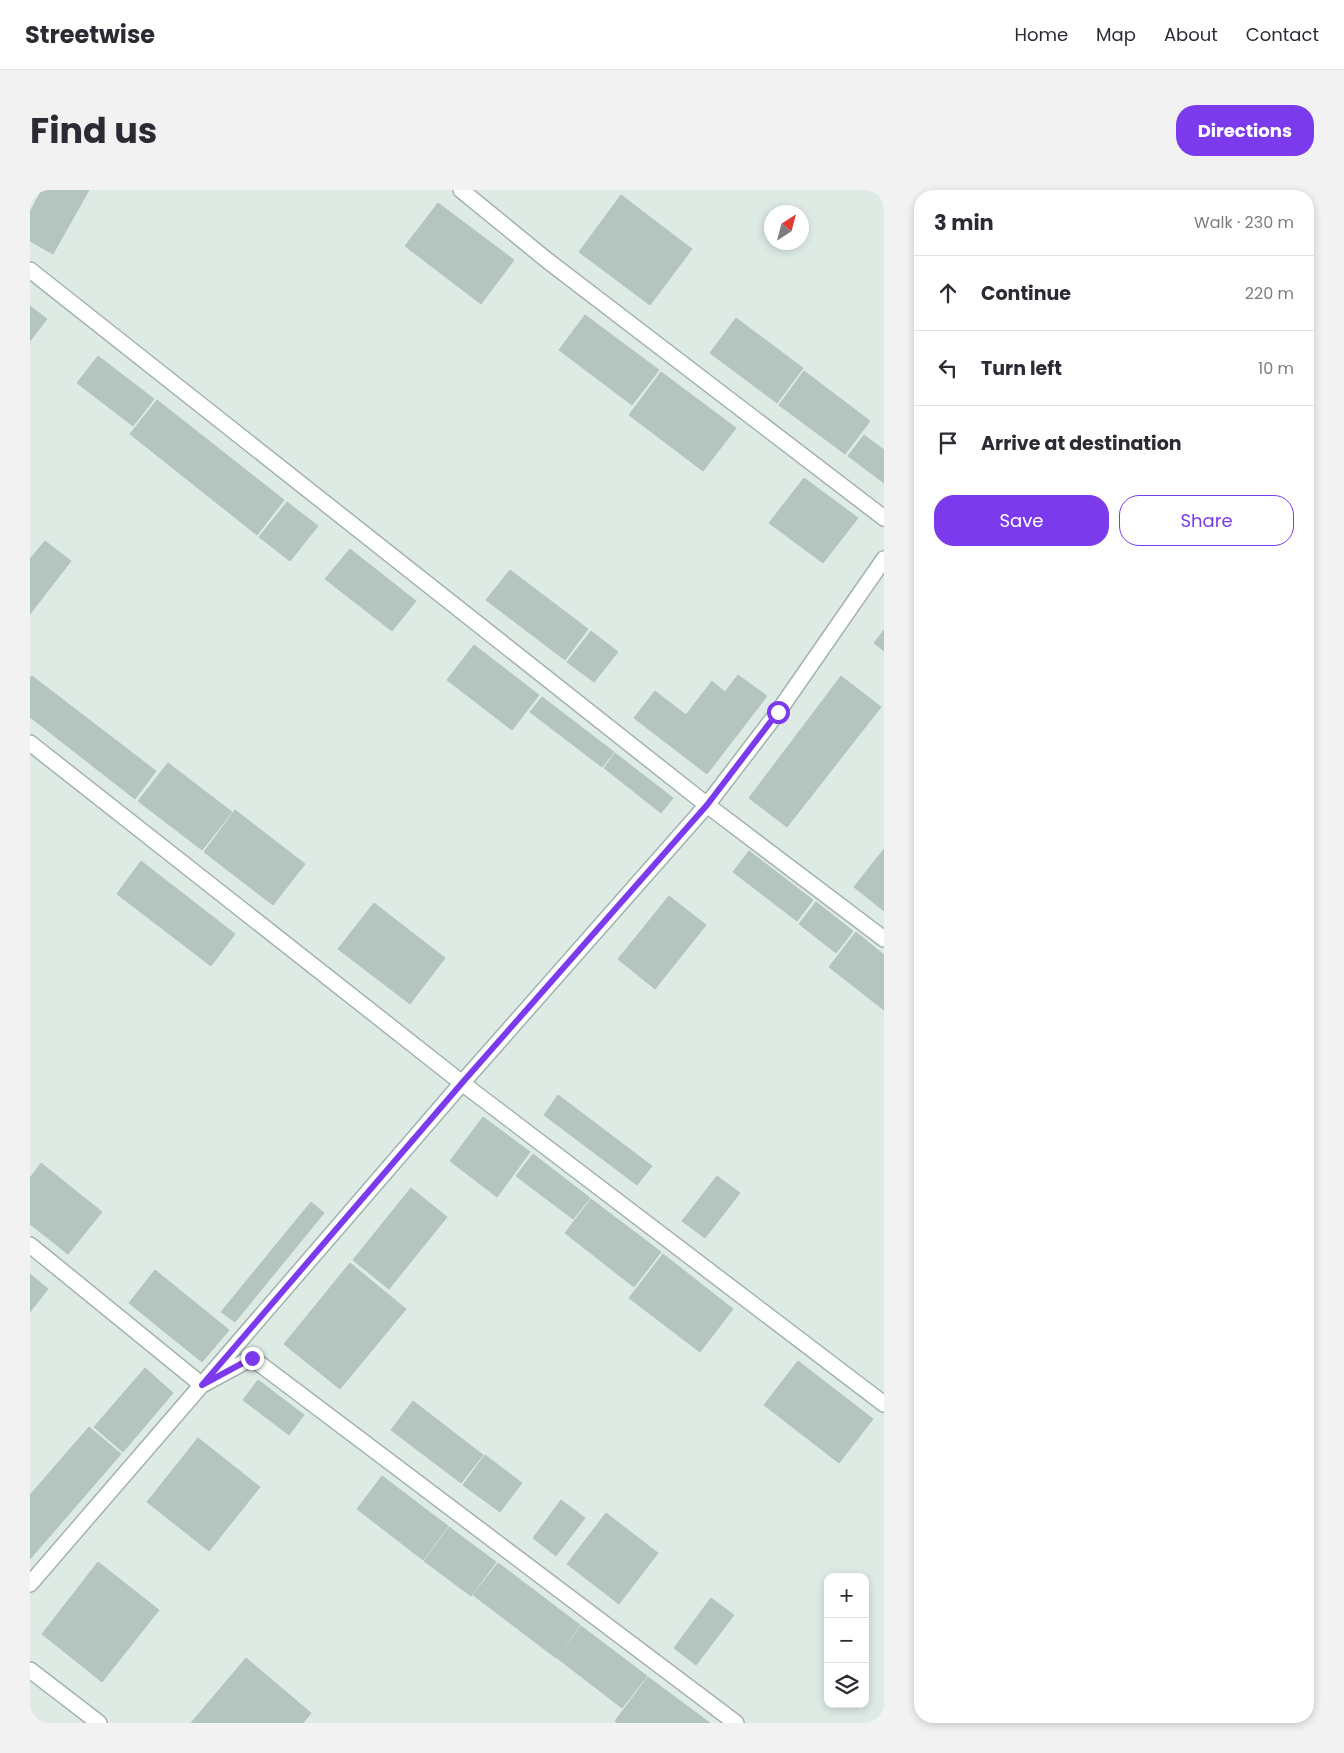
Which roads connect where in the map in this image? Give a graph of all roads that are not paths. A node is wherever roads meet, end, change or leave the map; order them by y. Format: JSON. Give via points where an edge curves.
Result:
{"nodes":[{"id":1,"x":461,"y":190,"type":"edge"},
{"id":2,"x":30,"y":270,"type":"edge"},
{"id":3,"x":884,"y":518,"type":"edge"},
{"id":4,"x":884,"y":559,"type":"edge"},
{"id":5,"x":30,"y":743,"type":"edge"},
{"id":6,"x":707,"y":805,"type":"junction"},
{"id":7,"x":884,"y":939,"type":"edge"},
{"id":8,"x":462,"y":1083,"type":"junction"},
{"id":9,"x":30,"y":1245,"type":"edge"},
{"id":10,"x":202,"y":1385,"type":"junction"},
{"id":11,"x":884,"y":1404,"type":"edge"},
{"id":12,"x":30,"y":1584,"type":"edge"},
{"id":13,"x":30,"y":1670,"type":"edge"},
{"id":14,"x":100,"y":1723,"type":"edge"},
{"id":15,"x":736,"y":1723,"type":"edge"}],
"edges":[{"from":1,"to":3,"type":"street","via":[[548,261]]},
{"from":2,"to":6,"type":"street"},
{"from":4,"to":6,"type":"street","via":[[778,712]]},
{"from":5,"to":8,"type":"street"},
{"from":6,"to":7,"type":"street"},
{"from":6,"to":8,"type":"street"},
{"from":8,"to":10,"type":"street"},
{"from":8,"to":11,"type":"street"},
{"from":9,"to":10,"type":"street"},
{"from":10,"to":12,"type":"street"},
{"from":10,"to":15,"type":"street","via":[[252,1358]]},
{"from":13,"to":14,"type":"street"}]}
